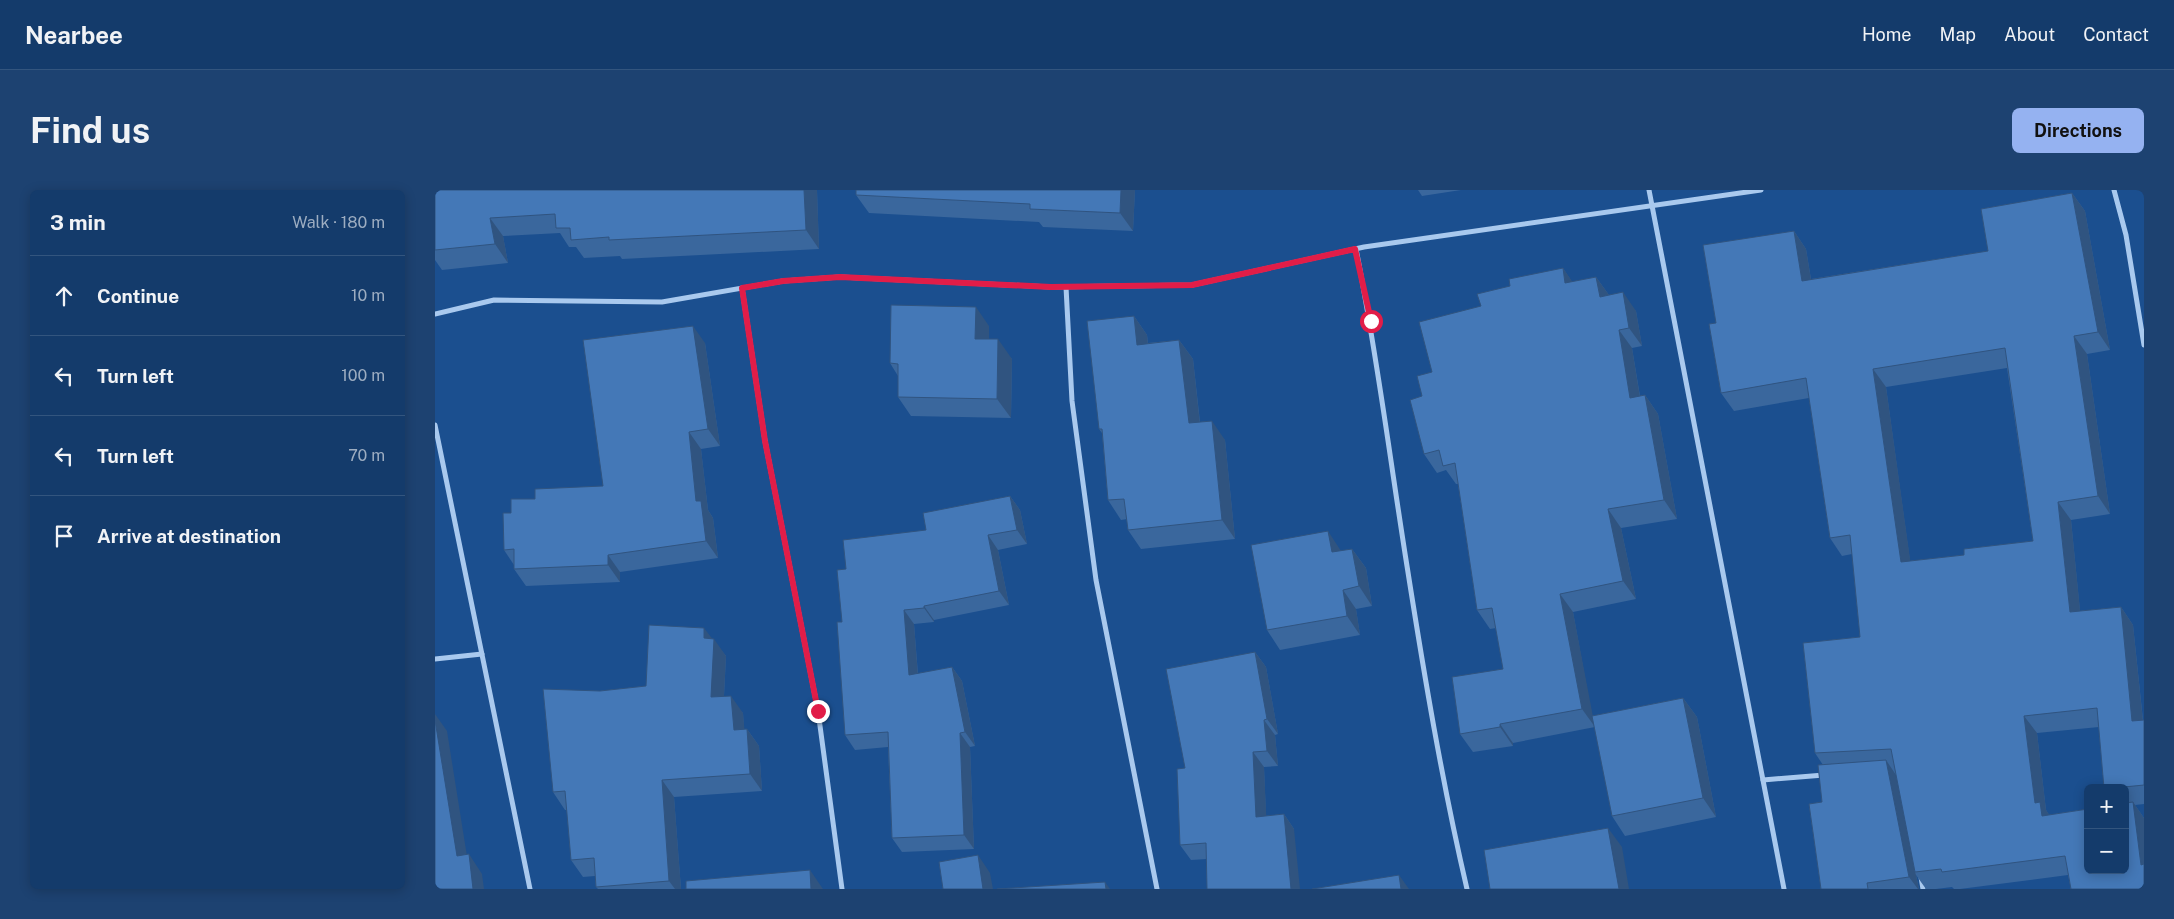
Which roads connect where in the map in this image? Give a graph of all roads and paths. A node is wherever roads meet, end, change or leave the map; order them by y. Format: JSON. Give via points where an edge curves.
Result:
{"nodes":[{"id":1,"x":1649,"y":190,"type":"edge"},
{"id":2,"x":1761,"y":190,"type":"edge"},
{"id":3,"x":2114,"y":190,"type":"edge"},
{"id":4,"x":1653,"y":206,"type":"junction"},
{"id":5,"x":1355,"y":249,"type":"junction"},
{"id":6,"x":1066,"y":287,"type":"junction"},
{"id":7,"x":742,"y":288,"type":"junction"},
{"id":8,"x":435,"y":314,"type":"edge"},
{"id":9,"x":2144,"y":345,"type":"edge"},
{"id":10,"x":435,"y":425,"type":"edge"},
{"id":11,"x":482,"y":654,"type":"junction"},
{"id":12,"x":435,"y":659,"type":"edge"},
{"id":13,"x":1832,"y":775,"type":"edge"},
{"id":14,"x":1763,"y":780,"type":"junction"},
{"id":15,"x":1919,"y":872,"type":"edge"},
{"id":16,"x":530,"y":889,"type":"edge"},
{"id":17,"x":842,"y":889,"type":"edge"},
{"id":18,"x":1157,"y":889,"type":"edge"},
{"id":19,"x":1467,"y":889,"type":"edge"},
{"id":20,"x":1784,"y":889,"type":"edge"},
{"id":21,"x":1923,"y":889,"type":"edge"}],
"edges":[{"from":1,"to":4,"type":"street"},
{"from":2,"to":4,"type":"street"},
{"from":3,"to":9,"type":"street","via":[[2126,236]]},
{"from":4,"to":5,"type":"street"},
{"from":4,"to":14,"type":"street"},
{"from":5,"to":6,"type":"street","via":[[1192,285]]},
{"from":5,"to":19,"type":"street","via":[[1371,321],[1407,566],[1448,807]]},
{"from":6,"to":7,"type":"street","via":[[840,277]]},
{"from":6,"to":18,"type":"street","via":[[1072,401],[1096,580]]},
{"from":7,"to":8,"type":"street","via":[[661,302],[494,300]]},
{"from":7,"to":17,"type":"street","via":[[765,441],[818,711]]},
{"from":10,"to":11,"type":"street"},
{"from":11,"to":12,"type":"street"},
{"from":11,"to":16,"type":"street"},
{"from":13,"to":14,"type":"street"},
{"from":14,"to":20,"type":"street"},
{"from":15,"to":21,"type":"street"}]}
